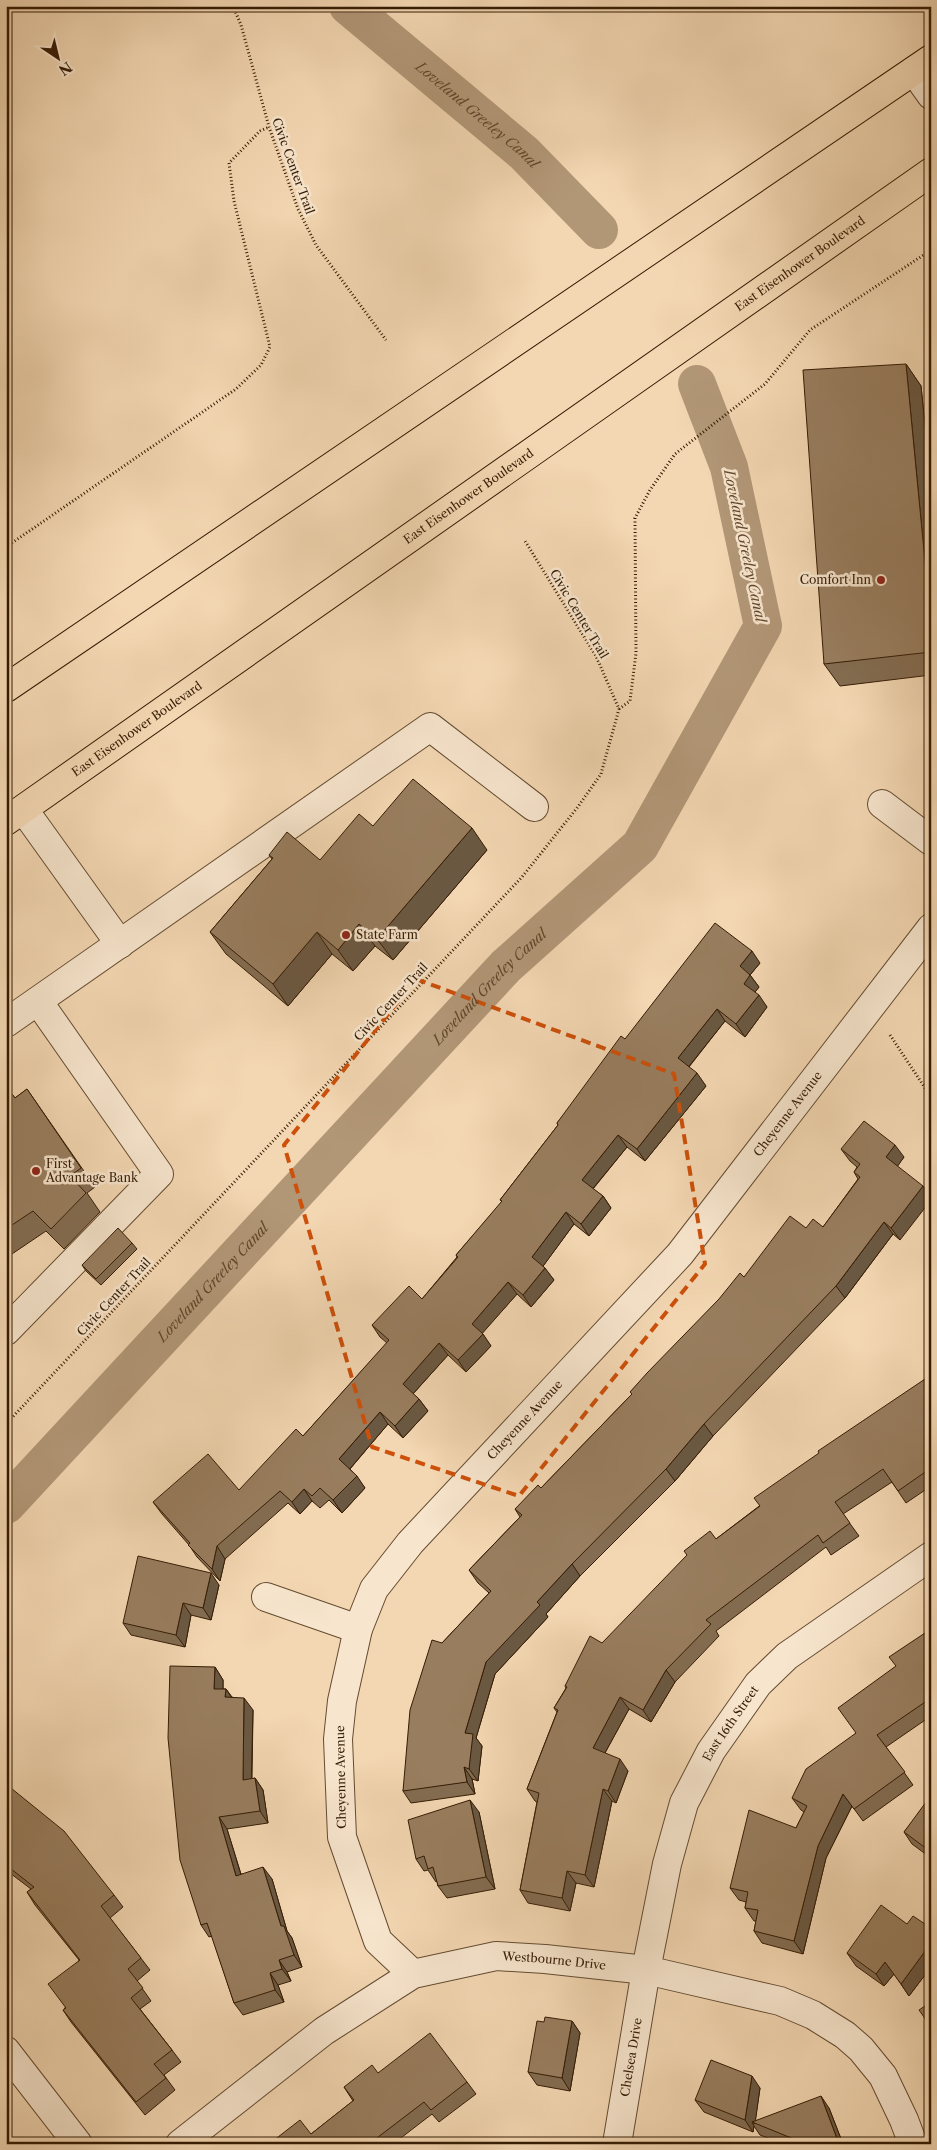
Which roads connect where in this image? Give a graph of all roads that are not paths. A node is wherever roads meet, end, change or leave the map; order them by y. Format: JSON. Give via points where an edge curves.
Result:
{"nodes":[{"id":1,"x":922,"y":65,"type":"edge"},
{"id":2,"x":931,"y":95,"type":"edge"},
{"id":3,"x":931,"y":172,"type":"edge"},
{"id":4,"x":6,"y":688,"type":"edge"},
{"id":5,"x":882,"y":804,"type":"dead end"},
{"id":6,"x":534,"y":808,"type":"dead end"},
{"id":7,"x":15,"y":816,"type":"edge"},
{"id":8,"x":931,"y":841,"type":"edge"},
{"id":9,"x":931,"y":928,"type":"edge"},
{"id":10,"x":120,"y":944,"type":"junction"},
{"id":11,"x":38,"y":1001,"type":"junction"},
{"id":12,"x":6,"y":1024,"type":"edge"},
{"id":13,"x":6,"y":1331,"type":"edge"},
{"id":14,"x":931,"y":1556,"type":"edge"},
{"id":15,"x":266,"y":1597,"type":"dead end"},
{"id":16,"x":358,"y":1629,"type":"junction"},
{"id":17,"x":646,"y":1970,"type":"junction"},
{"id":18,"x":414,"y":1974,"type":"junction"},
{"id":19,"x":6,"y":2051,"type":"edge"},
{"id":20,"x":78,"y":2144,"type":"edge"},
{"id":21,"x":180,"y":2144,"type":"edge"},
{"id":22,"x":617,"y":2144,"type":"edge"},
{"id":23,"x":913,"y":2144,"type":"edge"}],
"edges":[{"from":1,"to":2,"type":"street"},
{"from":1,"to":4,"type":"highway"},
{"from":3,"to":7,"type":"highway","name":"East Eisenhower Boulevard"},
{"from":5,"to":8,"type":"street"},
{"from":6,"to":10,"type":"street","via":[[430,727]]},
{"from":7,"to":10,"type":"street"},
{"from":9,"to":16,"type":"street","name":"Cheyenne Avenue","via":[[680,1254],[410,1544],[374,1589]]},
{"from":10,"to":11,"type":"street"},
{"from":11,"to":12,"type":"street"},
{"from":11,"to":13,"type":"street","via":[[158,1174]]},
{"from":14,"to":17,"type":"street","name":"East 16th Street","via":[[787,1656],[758,1684],[710,1751],[684,1803],[667,1864]]},
{"from":15,"to":16,"type":"street"},
{"from":16,"to":18,"type":"street","name":"Cheyenne Avenue","via":[[342,1701],[338,1739],[342,1837],[378,1941]]},
{"from":17,"to":18,"type":"street","name":"Westbourne Drive","via":[[496,1956]]},
{"from":17,"to":22,"type":"street","name":"Chelsea Drive"},
{"from":17,"to":23,"type":"street","name":"Westbourne Drive","via":[[780,2001],[813,2015],[846,2035],[883,2076]]},
{"from":18,"to":21,"type":"street","name":"Westbourne Drive","via":[[324,2031]]},
{"from":19,"to":20,"type":"street"}]}
